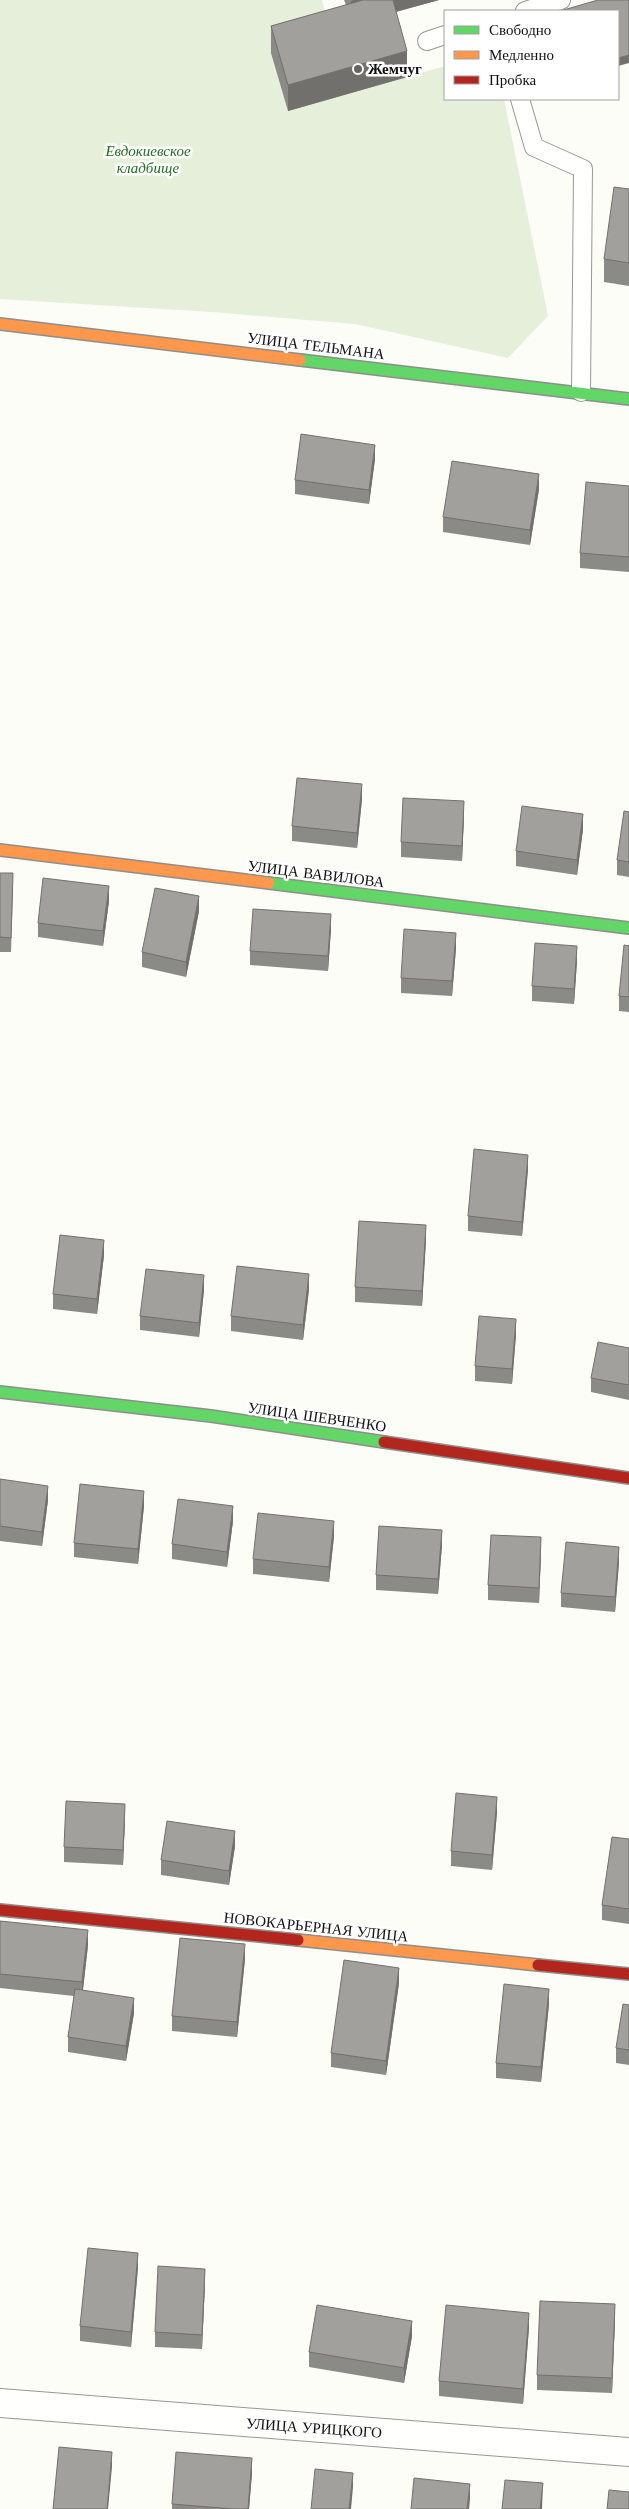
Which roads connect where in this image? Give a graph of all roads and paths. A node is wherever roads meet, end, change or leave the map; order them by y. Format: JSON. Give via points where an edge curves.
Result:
{"nodes":[{"id":1,"x":561,"y":0,"type":"edge"},
{"id":2,"x":528,"y":10,"type":"edge"},
{"id":3,"x":444,"y":35,"type":"edge"},
{"id":4,"x":427,"y":41,"type":"dead end"},
{"id":5,"x":520,"y":100,"type":"edge"},
{"id":6,"x":0,"y":324,"type":"edge"},
{"id":7,"x":581,"y":392,"type":"junction"},
{"id":8,"x":629,"y":399,"type":"edge"},
{"id":9,"x":0,"y":850,"type":"edge"},
{"id":10,"x":629,"y":928,"type":"edge"},
{"id":11,"x":0,"y":1392,"type":"edge"},
{"id":12,"x":629,"y":1478,"type":"edge"},
{"id":13,"x":0,"y":1910,"type":"edge"},
{"id":14,"x":629,"y":1974,"type":"edge"},
{"id":15,"x":0,"y":2403,"type":"edge"},
{"id":16,"x":629,"y":2452,"type":"edge"}],
"edges":[{"from":1,"to":2,"type":"lane"},
{"from":3,"to":4,"type":"lane"},
{"from":5,"to":7,"type":"lane","via":[[534,147],[583,170]]},
{"from":6,"to":7,"type":"street","name":"УЛИЦА ТЕЛЬМАНА"},
{"from":7,"to":8,"type":"street","name":"УЛИЦА ТЕЛЬМАНА"},
{"from":9,"to":10,"type":"street","name":"УЛИЦА ВАВИЛОВА"},
{"from":11,"to":12,"type":"street","name":"УЛИЦА ШЕВЧЕНКО","via":[[211,1416]]},
{"from":13,"to":14,"type":"street","name":"НОВОКАРЬЕРНАЯ УЛИЦА"},
{"from":15,"to":16,"type":"street","name":"УЛИЦА УРИЦКОГО"}]}
